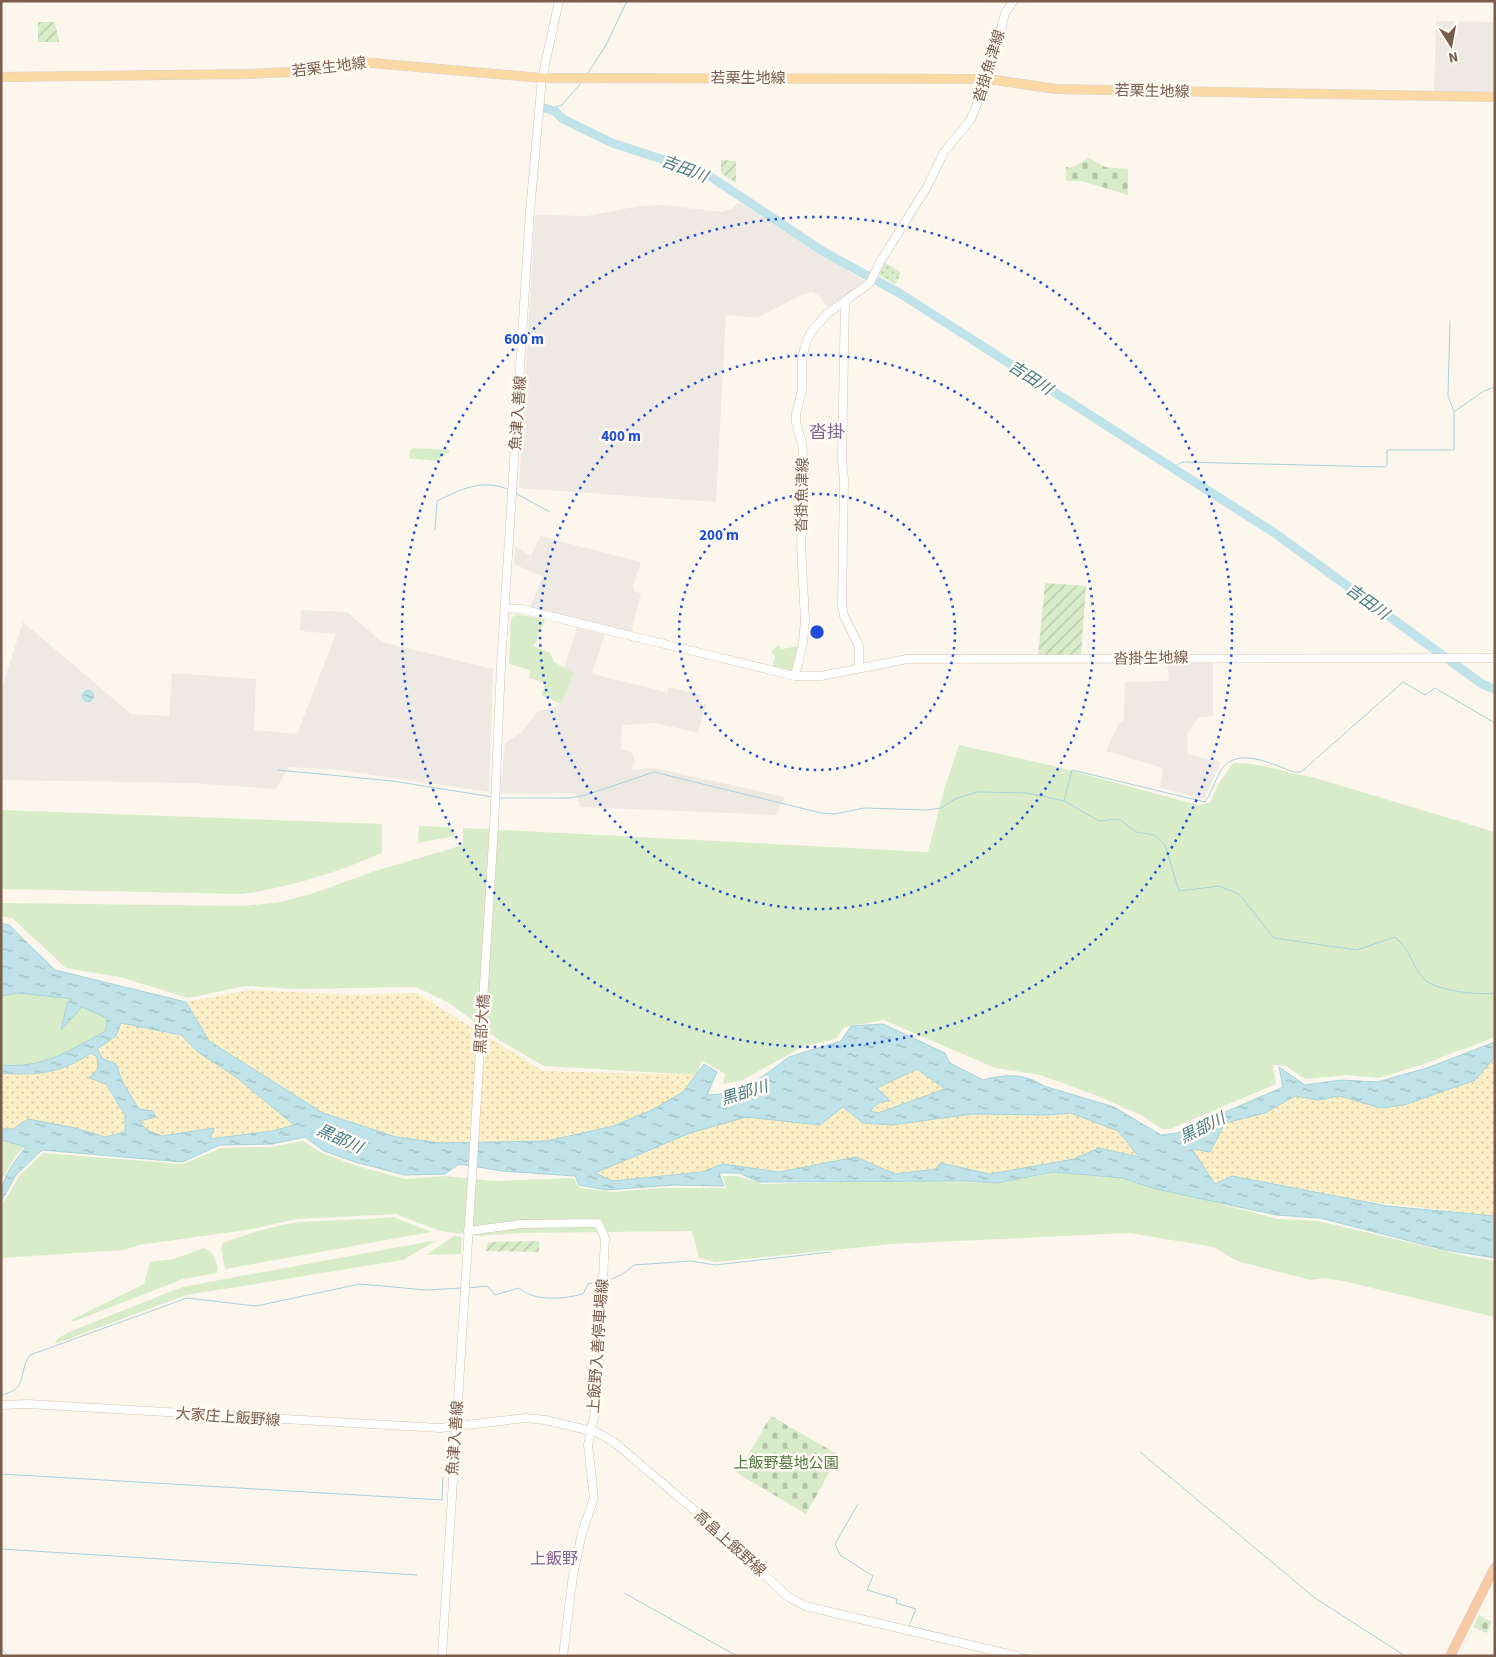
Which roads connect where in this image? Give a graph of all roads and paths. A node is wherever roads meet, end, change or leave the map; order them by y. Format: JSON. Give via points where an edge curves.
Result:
{"nodes":[{"id":1,"x":559,"y":1,"type":"edge"},
{"id":2,"x":1012,"y":1,"type":"edge"},
{"id":3,"x":1,"y":77,"type":"edge"},
{"id":4,"x":542,"y":78,"type":"junction"},
{"id":5,"x":988,"y":79,"type":"junction"},
{"id":6,"x":1495,"y":97,"type":"edge"},
{"id":7,"x":845,"y":301,"type":"junction"},
{"id":8,"x":505,"y":608,"type":"junction"},
{"id":9,"x":1495,"y":658,"type":"edge"},
{"id":10,"x":859,"y":668,"type":"junction"},
{"id":11,"x":795,"y":676,"type":"junction"},
{"id":12,"x":494,"y":826,"type":"joint"},
{"id":13,"x":470,"y":1221,"type":"joint"},
{"id":14,"x":468,"y":1230,"type":"junction"},
{"id":15,"x":1,"y":1404,"type":"edge"},
{"id":16,"x":456,"y":1427,"type":"junction"},
{"id":17,"x":590,"y":1430,"type":"junction"},
{"id":18,"x":1495,"y":1567,"type":"edge"},
{"id":19,"x":442,"y":1656,"type":"edge"},
{"id":20,"x":563,"y":1656,"type":"edge"},
{"id":21,"x":1017,"y":1656,"type":"edge"},
{"id":22,"x":1450,"y":1656,"type":"edge"}],
"edges":[{"from":1,"to":4,"type":"main road","name":"魚津入善線"},
{"from":2,"to":5,"type":"main road","name":"沓掛魚津線","via":[[1005,13]]},
{"from":3,"to":4,"type":"main road","name":"若栗生地線","via":[[302,72],[361,62]]},
{"from":4,"to":5,"type":"main road","name":"若栗生地線"},
{"from":4,"to":8,"type":"main road","name":"魚津入善線","via":[[530,211]]},
{"from":5,"to":6,"type":"main road","name":"若栗生地線","via":[[1056,89]]},
{"from":5,"to":7,"type":"main road","name":"沓掛魚津線","via":[[971,119],[944,152],[872,279]]},
{"from":7,"to":10,"type":"main road","via":[[842,605],[859,646]]},
{"from":7,"to":11,"type":"main road","name":"沓掛魚津線","via":[[820,321],[806,343],[802,358],[802,390],[796,423],[805,474],[801,545],[805,620]]},
{"from":8,"to":11,"type":"main road","via":[[521,608]]},
{"from":8,"to":12,"type":"main road","name":"魚津入善線"},
{"from":9,"to":10,"type":"main road","name":"沓掛生地線","via":[[907,659]]},
{"from":10,"to":11,"type":"main road","name":"沓掛生地線","via":[[809,677]]},
{"from":12,"to":13,"type":"main road","name":"黒部大橋"},
{"from":13,"to":14,"type":"main road","name":"魚津入善線"},
{"from":14,"to":16,"type":"main road","name":"魚津入善線"},
{"from":14,"to":17,"type":"main road","name":"上飯野入善停車場線","via":[[521,1224],[598,1223],[605,1238],[605,1249],[597,1402]]},
{"from":15,"to":16,"type":"main road","name":"大家庄上飯野線","via":[[384,1427]]},
{"from":16,"to":17,"type":"main road","name":"高畠上飯野線","via":[[526,1418]]},
{"from":16,"to":19,"type":"main road","name":"魚津入善線"},
{"from":17,"to":20,"type":"main road","name":"上飯野入善停車場線","via":[[588,1445],[594,1498],[578,1549]]},
{"from":17,"to":21,"type":"main road","name":"高畠上飯野線","via":[[614,1442],[797,1602]]},
{"from":18,"to":22,"type":"highway"}]}
